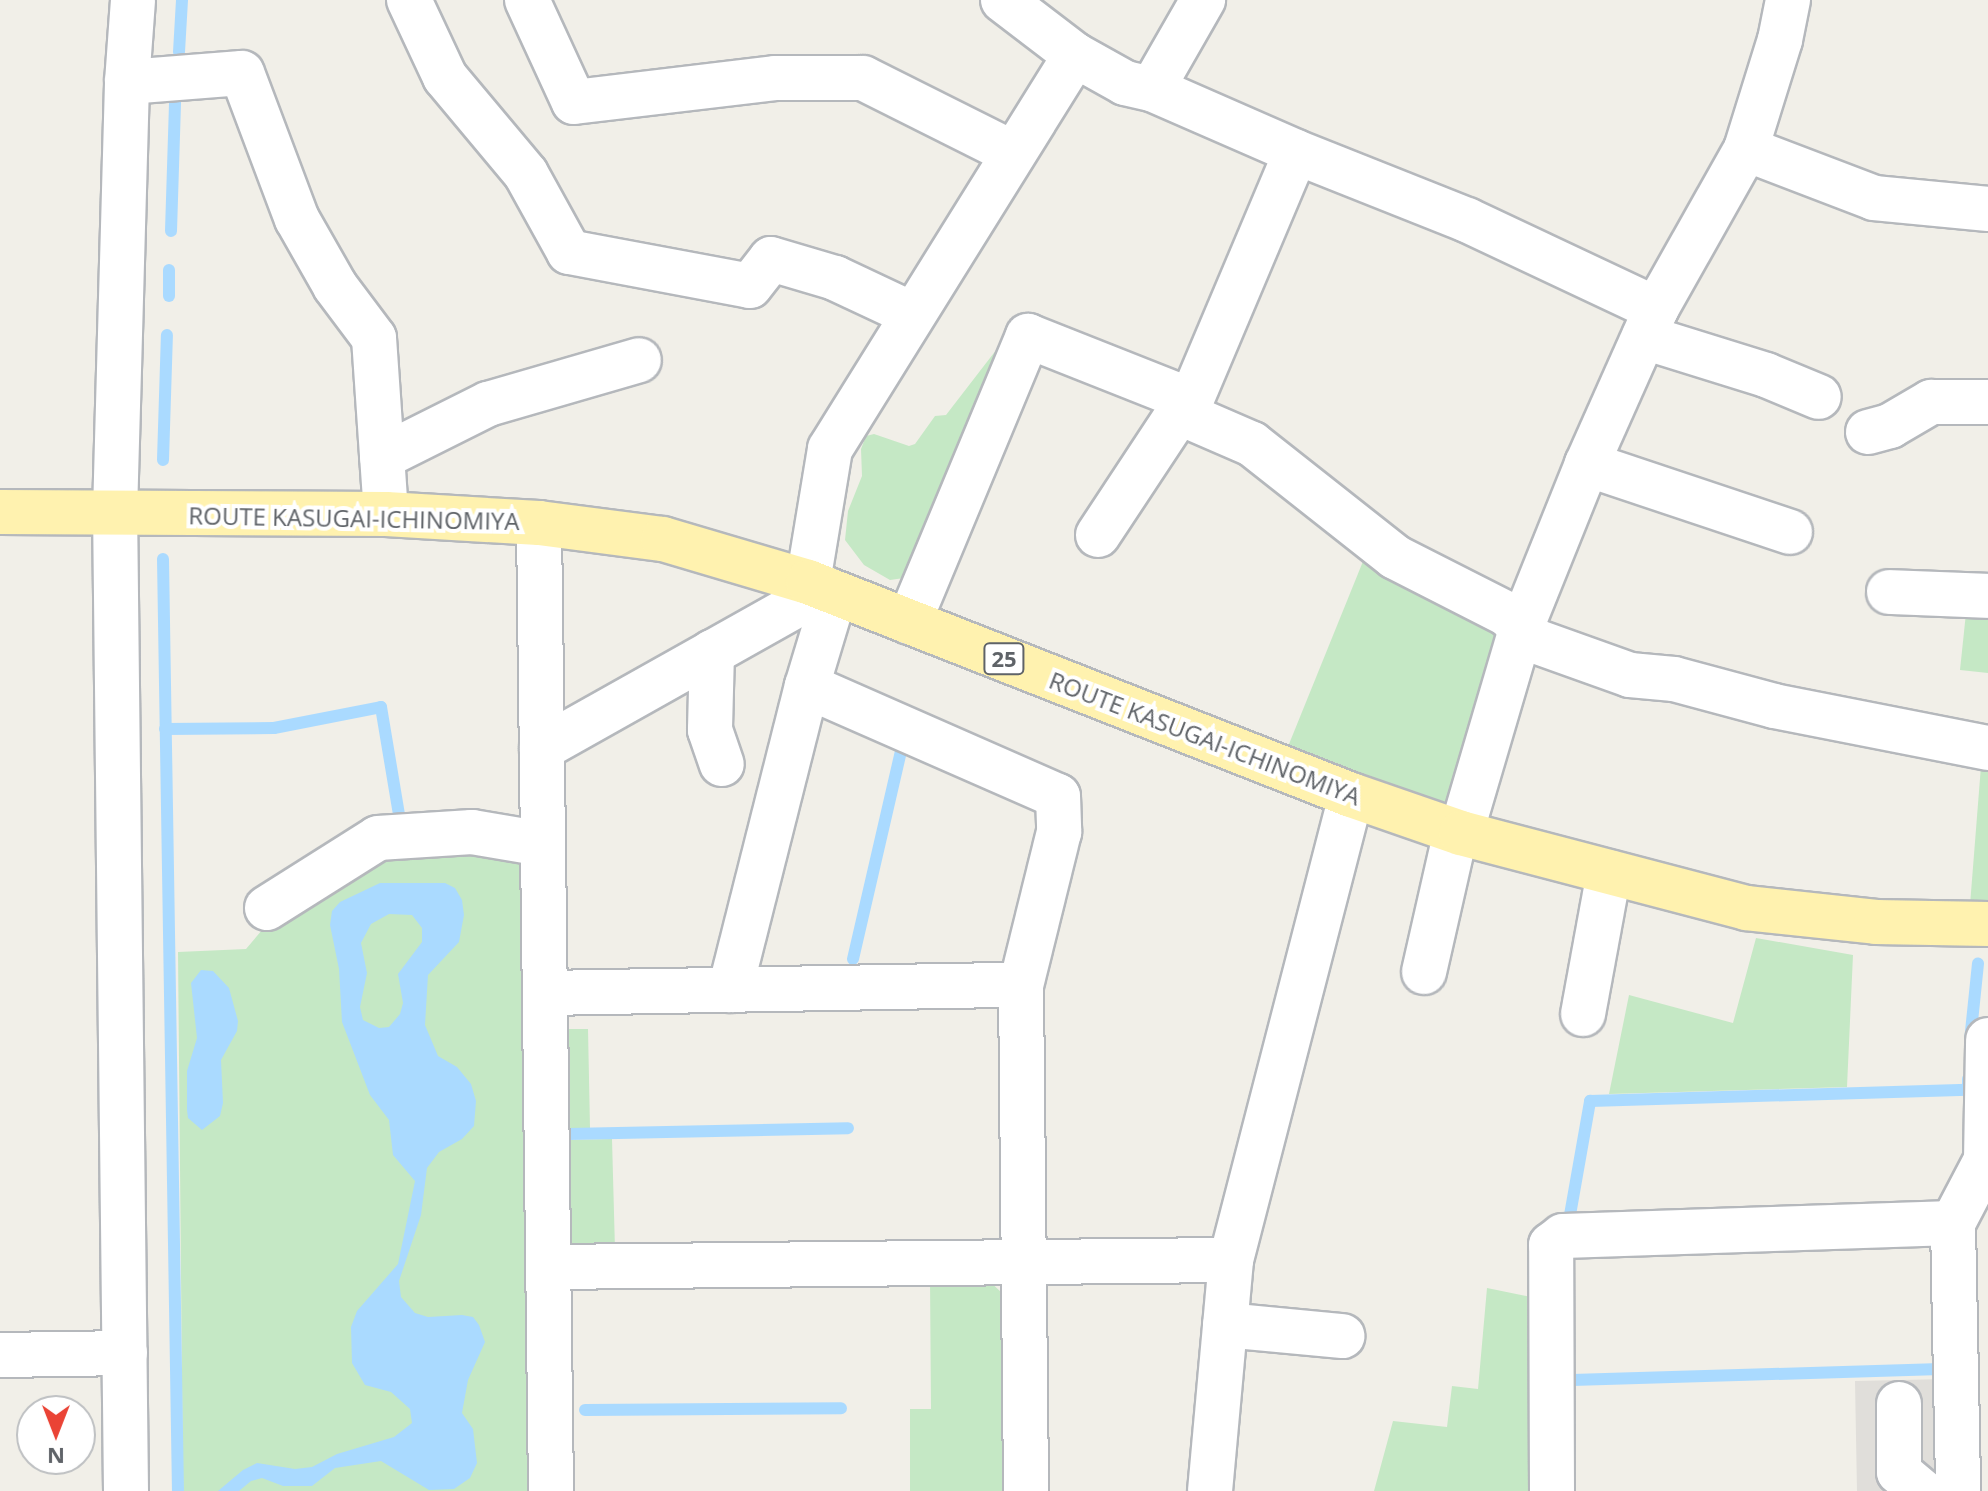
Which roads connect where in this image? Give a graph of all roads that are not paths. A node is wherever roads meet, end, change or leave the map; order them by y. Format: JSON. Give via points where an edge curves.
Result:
{"nodes":[{"id":1,"x":133,"y":0,"type":"edge"},
{"id":2,"x":409,"y":0,"type":"edge"},
{"id":3,"x":527,"y":0,"type":"edge"},
{"id":4,"x":1003,"y":0,"type":"edge"},
{"id":5,"x":1203,"y":0,"type":"edge"},
{"id":6,"x":1788,"y":0,"type":"edge"},
{"id":7,"x":1075,"y":55,"type":"junction"},
{"id":8,"x":127,"y":82,"type":"junction"},
{"id":9,"x":1152,"y":89,"type":"junction"},
{"id":10,"x":1746,"y":149,"type":"junction"},
{"id":11,"x":1296,"y":152,"type":"junction"},
{"id":12,"x":1013,"y":153,"type":"junction"},
{"id":13,"x":1988,"y":209,"type":"edge"},
{"id":14,"x":912,"y":314,"type":"junction"},
{"id":15,"x":1650,"y":323,"type":"junction"},
{"id":16,"x":639,"y":360,"type":"dead end"},
{"id":17,"x":1819,"y":397,"type":"dead end"},
{"id":18,"x":1988,"y":402,"type":"edge"},
{"id":19,"x":1188,"y":408,"type":"junction"},
{"id":20,"x":1868,"y":432,"type":"dead end"},
{"id":21,"x":382,"y":457,"type":"junction"},
{"id":22,"x":1587,"y":464,"type":"junction"},
{"id":23,"x":0,"y":512,"type":"edge"},
{"id":24,"x":115,"y":513,"type":"junction"},
{"id":25,"x":386,"y":514,"type":"junction"},
{"id":26,"x":539,"y":523,"type":"junction"},
{"id":27,"x":1790,"y":532,"type":"dead end"},
{"id":28,"x":1098,"y":535,"type":"dead end"},
{"id":29,"x":822,"y":588,"type":"junction"},
{"id":30,"x":1889,"y":592,"type":"dead end"},
{"id":31,"x":1988,"y":596,"type":"edge"},
{"id":32,"x":909,"y":622,"type":"junction"},
{"id":33,"x":1522,"y":626,"type":"junction"},
{"id":34,"x":712,"y":652,"type":"junction"},
{"id":35,"x":807,"y":686,"type":"junction"},
{"id":36,"x":542,"y":748,"type":"junction"},
{"id":37,"x":1988,"y":748,"type":"edge"},
{"id":38,"x":722,"y":764,"type":"dead end"},
{"id":39,"x":1351,"y":795,"type":"junction"},
{"id":40,"x":1459,"y":832,"type":"junction"},
{"id":41,"x":543,"y":844,"type":"junction"},
{"id":42,"x":1609,"y":872,"type":"junction"},
{"id":43,"x":267,"y":908,"type":"dead end"},
{"id":44,"x":1988,"y":924,"type":"edge"},
{"id":45,"x":1424,"y":972,"type":"dead end"},
{"id":46,"x":1021,"y":985,"type":"junction"},
{"id":47,"x":730,"y":990,"type":"junction"},
{"id":48,"x":545,"y":993,"type":"junction"},
{"id":49,"x":1583,"y":1014,"type":"dead end"},
{"id":50,"x":1988,"y":1040,"type":"edge"},
{"id":51,"x":1953,"y":1223,"type":"junction"},
{"id":52,"x":1231,"y":1260,"type":"junction"},
{"id":53,"x":1024,"y":1262,"type":"junction"},
{"id":54,"x":548,"y":1267,"type":"junction"},
{"id":55,"x":1225,"y":1325,"type":"junction"},
{"id":56,"x":1342,"y":1336,"type":"dead end"},
{"id":57,"x":125,"y":1353,"type":"junction"},
{"id":58,"x":0,"y":1355,"type":"edge"},
{"id":59,"x":1899,"y":1404,"type":"dead end"},
{"id":60,"x":126,"y":1491,"type":"edge"},
{"id":61,"x":551,"y":1491,"type":"edge"},
{"id":62,"x":1026,"y":1491,"type":"edge"},
{"id":63,"x":1210,"y":1491,"type":"edge"},
{"id":64,"x":1552,"y":1491,"type":"edge"},
{"id":65,"x":1922,"y":1491,"type":"edge"},
{"id":66,"x":1958,"y":1491,"type":"edge"}],
"edges":[{"from":1,"to":8,"type":"street"},
{"from":2,"to":14,"type":"street","via":[[445,77],[526,174],[569,252],[750,286],[771,259],[835,278]]},
{"from":3,"to":12,"type":"street","via":[[574,102],[775,78],[863,78]]},
{"from":4,"to":7,"type":"street"},
{"from":5,"to":9,"type":"street"},
{"from":6,"to":10,"type":"street"},
{"from":7,"to":9,"type":"street","via":[[1125,83]]},
{"from":7,"to":12,"type":"street"},
{"from":8,"to":21,"type":"street","via":[[242,73],[297,219],[335,286],[374,338]]},
{"from":8,"to":24,"type":"street"},
{"from":9,"to":11,"type":"street"},
{"from":10,"to":13,"type":"street","via":[[1874,198]]},
{"from":10,"to":15,"type":"street"},
{"from":11,"to":15,"type":"street","via":[[1467,220]]},
{"from":11,"to":19,"type":"street"},
{"from":12,"to":14,"type":"street"},
{"from":14,"to":29,"type":"street","via":[[830,449]]},
{"from":15,"to":17,"type":"street"},
{"from":15,"to":22,"type":"street"},
{"from":16,"to":21,"type":"street","via":[[488,404]]},
{"from":18,"to":20,"type":"street","via":[[1931,402],[1890,426]]},
{"from":19,"to":28,"type":"street","via":[[1177,415]]},
{"from":19,"to":32,"type":"street","via":[[1028,336]]},
{"from":19,"to":33,"type":"street","via":[[1252,444],[1395,557]]},
{"from":21,"to":25,"type":"street"},
{"from":22,"to":27,"type":"street"},
{"from":22,"to":33,"type":"street"},
{"from":23,"to":24,"type":"main road","name":"ROUTE KASUGAI-ICHINOMIYA","number":"25"},
{"from":24,"to":25,"type":"main road","name":"ROUTE KASUGAI-ICHINOMIYA","number":"25"},
{"from":24,"to":57,"type":"street"},
{"from":25,"to":26,"type":"main road","name":"ROUTE KASUGAI-ICHINOMIYA","number":"25"},
{"from":26,"to":29,"type":"main road","name":"ROUTE KASUGAI-ICHINOMIYA","number":"25","via":[[663,539]]},
{"from":26,"to":36,"type":"street"},
{"from":29,"to":32,"type":"main road","name":"ROUTE KASUGAI-ICHINOMIYA","number":"25"},
{"from":29,"to":34,"type":"street"},
{"from":29,"to":35,"type":"street"},
{"from":30,"to":31,"type":"street"},
{"from":32,"to":39,"type":"main road","name":"ROUTE KASUGAI-ICHINOMIYA","number":"25"},
{"from":33,"to":37,"type":"street","via":[[1535,641],[1630,675],[1674,679],[1774,706]]},
{"from":33,"to":40,"type":"street"},
{"from":34,"to":36,"type":"street"},
{"from":34,"to":38,"type":"street","via":[[710,730]]},
{"from":35,"to":46,"type":"street","via":[[1058,796],[1059,832]]},
{"from":35,"to":47,"type":"street"},
{"from":36,"to":41,"type":"street"},
{"from":39,"to":40,"type":"main road","name":"ROUTE KASUGAI-ICHINOMIYA","number":"25"},
{"from":39,"to":52,"type":"street"},
{"from":40,"to":42,"type":"main road","name":"ROUTE KASUGAI-ICHINOMIYA","number":"25"},
{"from":40,"to":45,"type":"street"},
{"from":41,"to":43,"type":"street","via":[[472,832],[378,838]]},
{"from":41,"to":48,"type":"street"},
{"from":42,"to":44,"type":"main road","name":"ROUTE KASUGAI-ICHINOMIYA","number":"25","via":[[1760,910],[1876,922]]},
{"from":42,"to":49,"type":"street"},
{"from":46,"to":47,"type":"street"},
{"from":46,"to":53,"type":"street"},
{"from":47,"to":48,"type":"street"},
{"from":48,"to":54,"type":"street"},
{"from":50,"to":51,"type":"street","via":[[1986,1160]]},
{"from":51,"to":64,"type":"street","via":[[1563,1236],[1551,1245]]},
{"from":51,"to":66,"type":"street"},
{"from":52,"to":53,"type":"street"},
{"from":52,"to":55,"type":"street"},
{"from":53,"to":54,"type":"street"},
{"from":53,"to":62,"type":"street"},
{"from":54,"to":61,"type":"street"},
{"from":55,"to":56,"type":"street"},
{"from":55,"to":63,"type":"street"},
{"from":57,"to":58,"type":"street"},
{"from":57,"to":60,"type":"street"},
{"from":59,"to":65,"type":"street","via":[[1899,1472]]}]}
